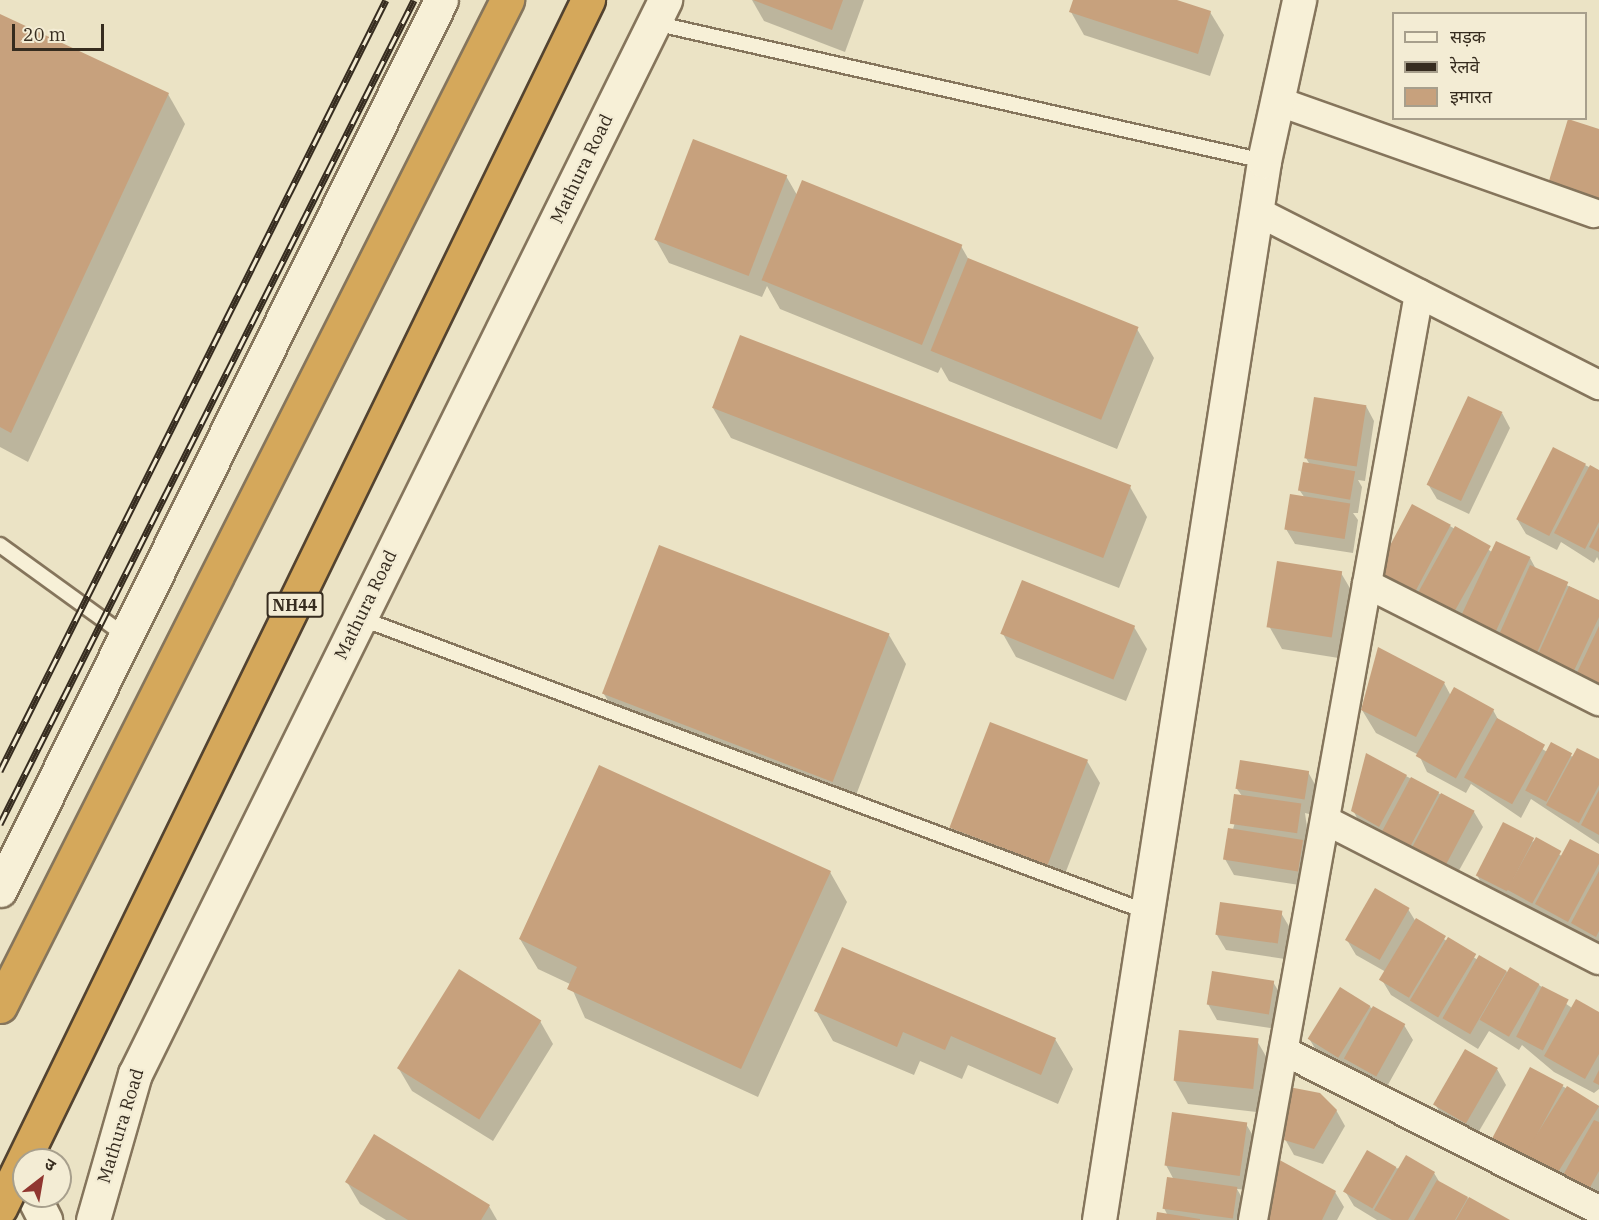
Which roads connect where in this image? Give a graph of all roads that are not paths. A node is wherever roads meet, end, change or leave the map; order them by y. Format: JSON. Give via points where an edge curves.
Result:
{"nodes":[{"id":1,"x":441,"y":0,"type":"edge"},
{"id":2,"x":507,"y":0,"type":"edge"},
{"id":3,"x":588,"y":0,"type":"edge"},
{"id":4,"x":1299,"y":0,"type":"edge"},
{"id":5,"x":660,"y":11,"type":"edge"},
{"id":6,"x":1277,"y":101,"type":"junction"},
{"id":7,"x":1264,"y":161,"type":"junction"},
{"id":8,"x":1256,"y":211,"type":"junction"},
{"id":9,"x":1594,"y":213,"type":"dead end"},
{"id":10,"x":1419,"y":294,"type":"junction"},
{"id":11,"x":1599,"y":385,"type":"edge"},
{"id":12,"x":0,"y":545,"type":"edge"},
{"id":13,"x":1367,"y":584,"type":"junction"},
{"id":14,"x":360,"y":618,"type":"junction"},
{"id":15,"x":129,"y":638,"type":"junction"},
{"id":16,"x":1599,"y":700,"type":"edge"},
{"id":17,"x":1327,"y":821,"type":"junction"},
{"id":18,"x":0,"y":890,"type":"edge"},
{"id":19,"x":1147,"y":912,"type":"junction"},
{"id":20,"x":1599,"y":960,"type":"edge"},
{"id":21,"x":0,"y":1005,"type":"edge"},
{"id":22,"x":1286,"y":1052,"type":"junction"},
{"id":23,"x":0,"y":1166,"type":"edge"},
{"id":24,"x":12,"y":1176,"type":"edge"},
{"id":25,"x":0,"y":1208,"type":"edge"},
{"id":26,"x":1599,"y":1210,"type":"edge"},
{"id":27,"x":93,"y":1220,"type":"edge"},
{"id":28,"x":1099,"y":1220,"type":"edge"},
{"id":29,"x":1253,"y":1220,"type":"edge"}],
"edges":[{"from":1,"to":15,"type":"main road"},
{"from":2,"to":21,"type":"highway"},
{"from":3,"to":25,"type":"highway","number":"NH44","bridge":true},
{"from":4,"to":6,"type":"main road"},
{"from":5,"to":7,"type":"lane"},
{"from":5,"to":14,"type":"main road","name":"Mathura Road"},
{"from":6,"to":7,"type":"main road"},
{"from":6,"to":9,"type":"street"},
{"from":7,"to":8,"type":"main road"},
{"from":8,"to":10,"type":"street"},
{"from":8,"to":19,"type":"main road"},
{"from":10,"to":11,"type":"street"},
{"from":10,"to":13,"type":"street"},
{"from":12,"to":15,"type":"lane"},
{"from":13,"to":16,"type":"street"},
{"from":13,"to":17,"type":"street"},
{"from":14,"to":19,"type":"lane"},
{"from":14,"to":27,"type":"main road","name":"Mathura Road","via":[[135,1074]]},
{"from":15,"to":18,"type":"main road"},
{"from":17,"to":20,"type":"street"},
{"from":17,"to":22,"type":"street"},
{"from":19,"to":28,"type":"main road"},
{"from":22,"to":26,"type":"street"},
{"from":22,"to":29,"type":"street"},
{"from":23,"to":24,"type":"main road"}]}
